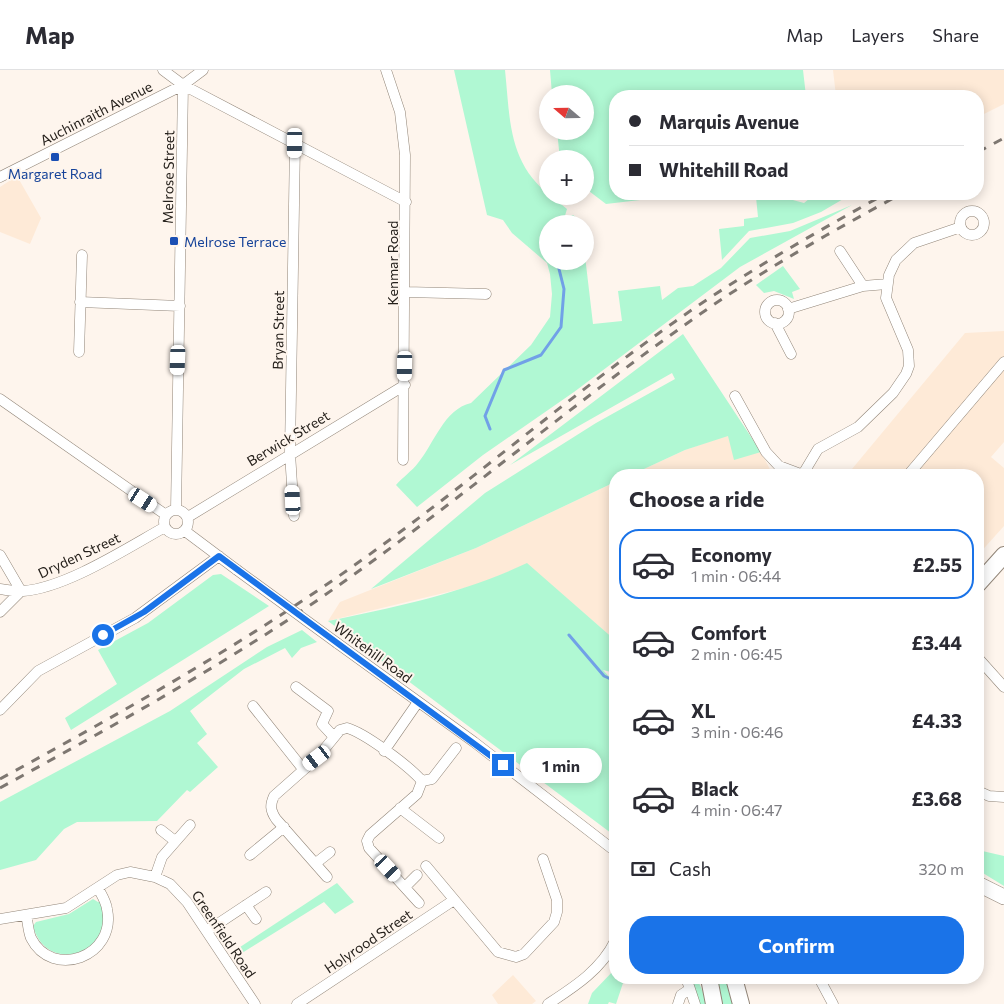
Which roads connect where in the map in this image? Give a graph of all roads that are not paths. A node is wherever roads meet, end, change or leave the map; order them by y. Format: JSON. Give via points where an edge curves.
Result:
{"nodes":[{"id":1,"x":163,"y":70,"type":"edge"},
{"id":2,"x":203,"y":70,"type":"edge"},
{"id":3,"x":386,"y":70,"type":"edge"},
{"id":4,"x":183,"y":85,"type":"junction"},
{"id":5,"x":295,"y":143,"type":"junction"},
{"id":6,"x":0,"y":177,"type":"edge"},
{"id":7,"x":406,"y":202,"type":"junction"},
{"id":8,"x":960,"y":227,"type":"dead end"},
{"id":9,"x":840,"y":251,"type":"dead end"},
{"id":10,"x":82,"y":255,"type":"dead end"},
{"id":11,"x":887,"y":284,"type":"junction"},
{"id":12,"x":862,"y":286,"type":"junction"},
{"id":13,"x":406,"y":292,"type":"junction"},
{"id":14,"x":486,"y":294,"type":"dead end"},
{"id":15,"x":80,"y":302,"type":"junction"},
{"id":16,"x":180,"y":306,"type":"junction"},
{"id":17,"x":788,"y":310,"type":"junction"},
{"id":18,"x":775,"y":323,"type":"junction"},
{"id":19,"x":78,"y":352,"type":"dead end"},
{"id":20,"x":791,"y":354,"type":"dead end"},
{"id":21,"x":1004,"y":362,"type":"edge"},
{"id":22,"x":405,"y":385,"type":"junction"},
{"id":23,"x":735,"y":396,"type":"dead end"},
{"id":24,"x":0,"y":399,"type":"edge"},
{"id":25,"x":290,"y":453,"type":"junction"},
{"id":26,"x":403,"y":460,"type":"dead end"},
{"id":27,"x":788,"y":469,"type":"edge"},
{"id":28,"x":806,"y":469,"type":"edge"},
{"id":29,"x":913,"y":469,"type":"edge"},
{"id":30,"x":176,"y":510,"type":"junction"},
{"id":31,"x":166,"y":515,"type":"junction"},
{"id":32,"x":294,"y":516,"type":"dead end"},
{"id":33,"x":188,"y":517,"type":"junction"},
{"id":34,"x":165,"y":527,"type":"junction"},
{"id":35,"x":184,"y":531,"type":"junction"},
{"id":36,"x":0,"y":555,"type":"edge"},
{"id":37,"x":1004,"y":555,"type":"edge"},
{"id":38,"x":219,"y":556,"type":"junction"},
{"id":39,"x":984,"y":577,"type":"edge"},
{"id":40,"x":0,"y":589,"type":"edge"},
{"id":41,"x":22,"y":591,"type":"junction"},
{"id":42,"x":0,"y":612,"type":"edge"},
{"id":43,"x":984,"y":665,"type":"edge"},
{"id":44,"x":296,"y":687,"type":"dead end"},
{"id":45,"x":1004,"y":687,"type":"edge"},
{"id":46,"x":418,"y":702,"type":"junction"},
{"id":47,"x":254,"y":706,"type":"dead end"},
{"id":48,"x":0,"y":710,"type":"edge"},
{"id":49,"x":334,"y":737,"type":"junction"},
{"id":50,"x":456,"y":748,"type":"dead end"},
{"id":51,"x":384,"y":751,"type":"junction"},
{"id":52,"x":303,"y":769,"type":"junction"},
{"id":53,"x":422,"y":781,"type":"junction"},
{"id":54,"x":984,"y":794,"type":"edge"},
{"id":55,"x":1004,"y":797,"type":"edge"},
{"id":56,"x":400,"y":808,"type":"junction"},
{"id":57,"x":190,"y":825,"type":"dead end"},
{"id":58,"x":284,"y":827,"type":"junction"},
{"id":59,"x":161,"y":830,"type":"dead end"},
{"id":60,"x":439,"y":838,"type":"dead end"},
{"id":61,"x":175,"y":841,"type":"junction"},
{"id":62,"x":609,"y":846,"type":"edge"},
{"id":63,"x":330,"y":852,"type":"dead end"},
{"id":64,"x":250,"y":855,"type":"dead end"},
{"id":65,"x":543,"y":859,"type":"dead end"},
{"id":66,"x":316,"y":863,"type":"junction"},
{"id":67,"x":426,"y":866,"type":"dead end"},
{"id":68,"x":417,"y":875,"type":"dead end"},
{"id":69,"x":154,"y":877,"type":"junction"},
{"id":70,"x":327,"y":877,"type":"dead end"},
{"id":71,"x":405,"y":886,"type":"junction"},
{"id":72,"x":984,"y":887,"type":"edge"},
{"id":73,"x":98,"y":888,"type":"junction"},
{"id":74,"x":266,"y":892,"type":"dead end"},
{"id":75,"x":1004,"y":897,"type":"edge"},
{"id":76,"x":454,"y":900,"type":"junction"},
{"id":77,"x":418,"y":903,"type":"dead end"},
{"id":78,"x":246,"y":905,"type":"junction"},
{"id":79,"x":26,"y":915,"type":"junction"},
{"id":80,"x":0,"y":919,"type":"edge"},
{"id":81,"x":256,"y":919,"type":"dead end"},
{"id":82,"x":207,"y":931,"type":"junction"},
{"id":83,"x":609,"y":950,"type":"edge"},
{"id":84,"x":688,"y":984,"type":"edge"},
{"id":85,"x":710,"y":984,"type":"edge"},
{"id":86,"x":736,"y":984,"type":"edge"},
{"id":87,"x":822,"y":984,"type":"edge"},
{"id":88,"x":690,"y":989,"type":"junction"},
{"id":89,"x":254,"y":1004,"type":"edge"},
{"id":90,"x":297,"y":1004,"type":"edge"},
{"id":91,"x":548,"y":1004,"type":"edge"},
{"id":92,"x":678,"y":1004,"type":"edge"},
{"id":93,"x":695,"y":1004,"type":"edge"},
{"id":94,"x":714,"y":1004,"type":"edge"},
{"id":95,"x":741,"y":1004,"type":"edge"},
{"id":96,"x":833,"y":1004,"type":"edge"}],
"edges":[{"from":1,"to":4,"type":"street"},
{"from":2,"to":4,"type":"street","name":"Auchinraith Avenue"},
{"from":3,"to":7,"type":"street","name":"Kenmar Road","via":[[404,133]]},
{"from":4,"to":5,"type":"street"},
{"from":4,"to":6,"type":"street","name":"Auchinraith Avenue"},
{"from":4,"to":16,"type":"street","name":"Melrose Street"},
{"from":5,"to":7,"type":"street"},
{"from":5,"to":25,"type":"street","name":"Bryan Street"},
{"from":7,"to":13,"type":"street","name":"Kenmar Road"},
{"from":8,"to":11,"type":"street","via":[[906,248],[896,260]]},
{"from":9,"to":12,"type":"street"},
{"from":10,"to":15,"type":"street"},
{"from":11,"to":12,"type":"street"},
{"from":11,"to":28,"type":"street","via":[[888,306],[908,350],[906,374],[893,393],[858,427],[818,449]]},
{"from":12,"to":17,"type":"street"},
{"from":13,"to":14,"type":"street"},
{"from":13,"to":22,"type":"street","name":"Kenmar Road"},
{"from":15,"to":16,"type":"street"},
{"from":15,"to":19,"type":"street"},
{"from":16,"to":30,"type":"street","name":"Melrose Street"},
{"from":17,"to":18,"type":"street","via":[[785,320]]},
{"from":17,"to":18,"type":"street","via":[[781,301],[770,303],[766,313]]},
{"from":18,"to":20,"type":"street"},
{"from":21,"to":29,"type":"street"},
{"from":22,"to":25,"type":"street","name":"Berwick Street"},
{"from":22,"to":26,"type":"street","name":"Kenmar Road"},
{"from":23,"to":27,"type":"street","via":[[766,452],[779,466]]},
{"from":24,"to":31,"type":"street"},
{"from":25,"to":32,"type":"street","name":"Bryan Street"},
{"from":25,"to":33,"type":"street","name":"Berwick Street"},
{"from":30,"to":31,"type":"street"},
{"from":30,"to":33,"type":"street"},
{"from":31,"to":34,"type":"street"},
{"from":33,"to":35,"type":"street"},
{"from":34,"to":35,"type":"street","via":[[174,534]]},
{"from":34,"to":41,"type":"street","name":"Dryden Street","via":[[60,582]]},
{"from":35,"to":38,"type":"street","name":"Whitehill Road"},
{"from":36,"to":41,"type":"street"},
{"from":37,"to":39,"type":"main road"},
{"from":38,"to":46,"type":"street","name":"Whitehill Road","bridge":true},
{"from":38,"to":48,"type":"street","via":[[135,618],[38,671]]},
{"from":40,"to":41,"type":"street","name":"Dryden Street"},
{"from":41,"to":42,"type":"street"},
{"from":43,"to":45,"type":"street"},
{"from":44,"to":49,"type":"street","via":[[328,711],[322,724]]},
{"from":46,"to":51,"type":"street"},
{"from":46,"to":62,"type":"street","name":"Whitehill Road"},
{"from":47,"to":52,"type":"street"},
{"from":49,"to":51,"type":"street","via":[[347,728]]},
{"from":49,"to":52,"type":"street"},
{"from":50,"to":53,"type":"street","via":[[432,778]]},
{"from":51,"to":53,"type":"street"},
{"from":52,"to":58,"type":"street","via":[[274,796],[271,803],[271,811]]},
{"from":53,"to":56,"type":"street","via":[[416,794]]},
{"from":54,"to":55,"type":"street"},
{"from":56,"to":60,"type":"street"},
{"from":56,"to":71,"type":"street","via":[[367,841],[369,848]]},
{"from":57,"to":61,"type":"street"},
{"from":58,"to":64,"type":"street"},
{"from":58,"to":66,"type":"street"},
{"from":59,"to":61,"type":"street"},
{"from":61,"to":69,"type":"street","via":[[162,857]]},
{"from":63,"to":66,"type":"street"},
{"from":65,"to":76,"type":"street","via":[[557,900],[557,912],[554,922],[524,954],[516,957],[498,952]]},
{"from":66,"to":70,"type":"street"},
{"from":67,"to":76,"type":"street"},
{"from":68,"to":71,"type":"street"},
{"from":69,"to":73,"type":"street","name":"Greenfield Road","via":[[130,872],[117,875]]},
{"from":69,"to":82,"type":"street","name":"Greenfield Road","via":[[179,892]]},
{"from":71,"to":77,"type":"street"},
{"from":72,"to":75,"type":"street"},
{"from":73,"to":79,"type":"street","name":"Greenfield Road","via":[[66,908]]},
{"from":73,"to":79,"type":"street","via":[[107,907],[109,923],[106,934],[90,955],[66,960],[45,952],[31,937]]},
{"from":74,"to":78,"type":"street"},
{"from":76,"to":90,"type":"street","name":"Holyrood Street"},
{"from":78,"to":81,"type":"street"},
{"from":78,"to":82,"type":"street"},
{"from":79,"to":80,"type":"street","name":"Greenfield Road"},
{"from":82,"to":89,"type":"street","name":"Greenfield Road"},
{"from":83,"to":91,"type":"street","via":[[596,969]]},
{"from":84,"to":88,"type":"street"},
{"from":85,"to":94,"type":"main road"},
{"from":86,"to":95,"type":"main road"},
{"from":87,"to":96,"type":"street"},
{"from":88,"to":92,"type":"street","via":[[681,995]]},
{"from":88,"to":93,"type":"street"}]}
